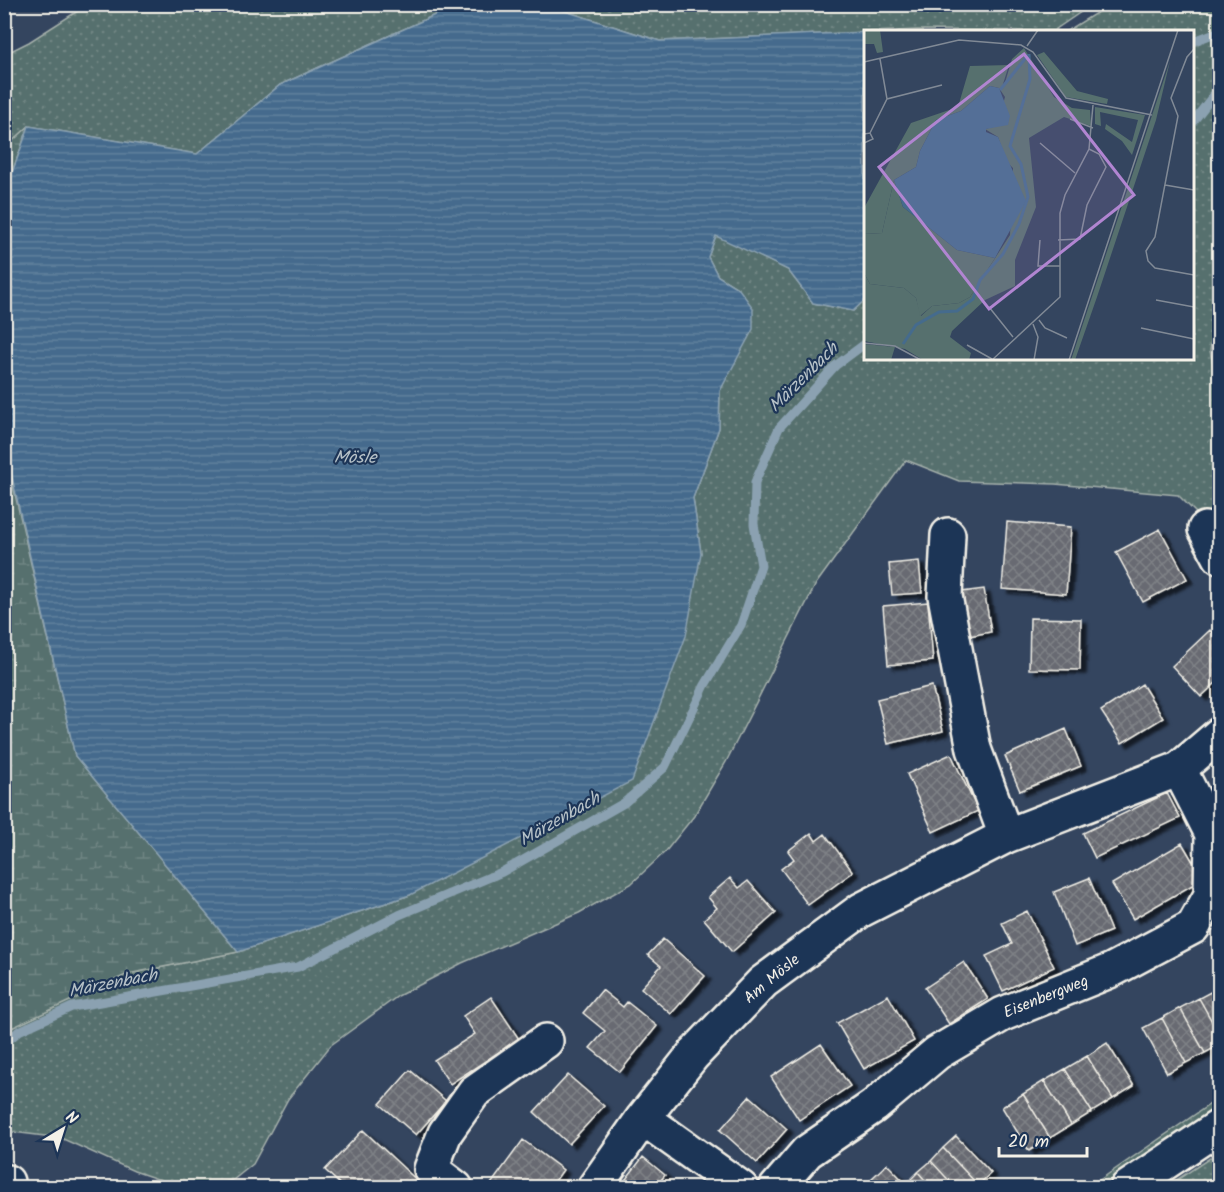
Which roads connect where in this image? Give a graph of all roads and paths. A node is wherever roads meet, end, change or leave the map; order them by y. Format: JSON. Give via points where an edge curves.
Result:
{"nodes":[{"id":1,"x":1205,"y":529,"type":"dead end"},
{"id":2,"x":948,"y":535,"type":"dead end"},
{"id":3,"x":1220,"y":557,"type":"edge"},
{"id":4,"x":1220,"y":734,"type":"edge"},
{"id":5,"x":1179,"y":769,"type":"junction"},
{"id":6,"x":1006,"y":836,"type":"junction"},
{"id":7,"x":546,"y":1041,"type":"dead end"},
{"id":8,"x":643,"y":1118,"type":"junction"},
{"id":9,"x":1220,"y":1126,"type":"edge"},
{"id":10,"x":456,"y":1188,"type":"edge"},
{"id":11,"x":594,"y":1188,"type":"edge"},
{"id":12,"x":741,"y":1188,"type":"edge"},
{"id":13,"x":776,"y":1188,"type":"edge"},
{"id":14,"x":1127,"y":1188,"type":"edge"}],
"edges":[{"from":1,"to":3,"type":"street"},
{"from":2,"to":6,"type":"street","via":[[945,596],[974,749]]},
{"from":4,"to":5,"type":"street","name":"Am Mösle"},
{"from":5,"to":6,"type":"street","name":"Am Mösle"},
{"from":5,"to":13,"type":"street","name":"Eisenbergweg","via":[[1212,834],[1211,895],[1193,927],[1112,970],[1004,1014],[937,1053],[874,1106],[807,1152]]},
{"from":6,"to":8,"type":"street","name":"Am Mösle","via":[[861,910],[763,982],[693,1054]]},
{"from":7,"to":10,"type":"street","via":[[474,1092],[445,1133],[431,1168]]},
{"from":8,"to":11,"type":"street","name":"Am Mösle"},
{"from":8,"to":12,"type":"street"},
{"from":9,"to":14,"type":"street"}]}
